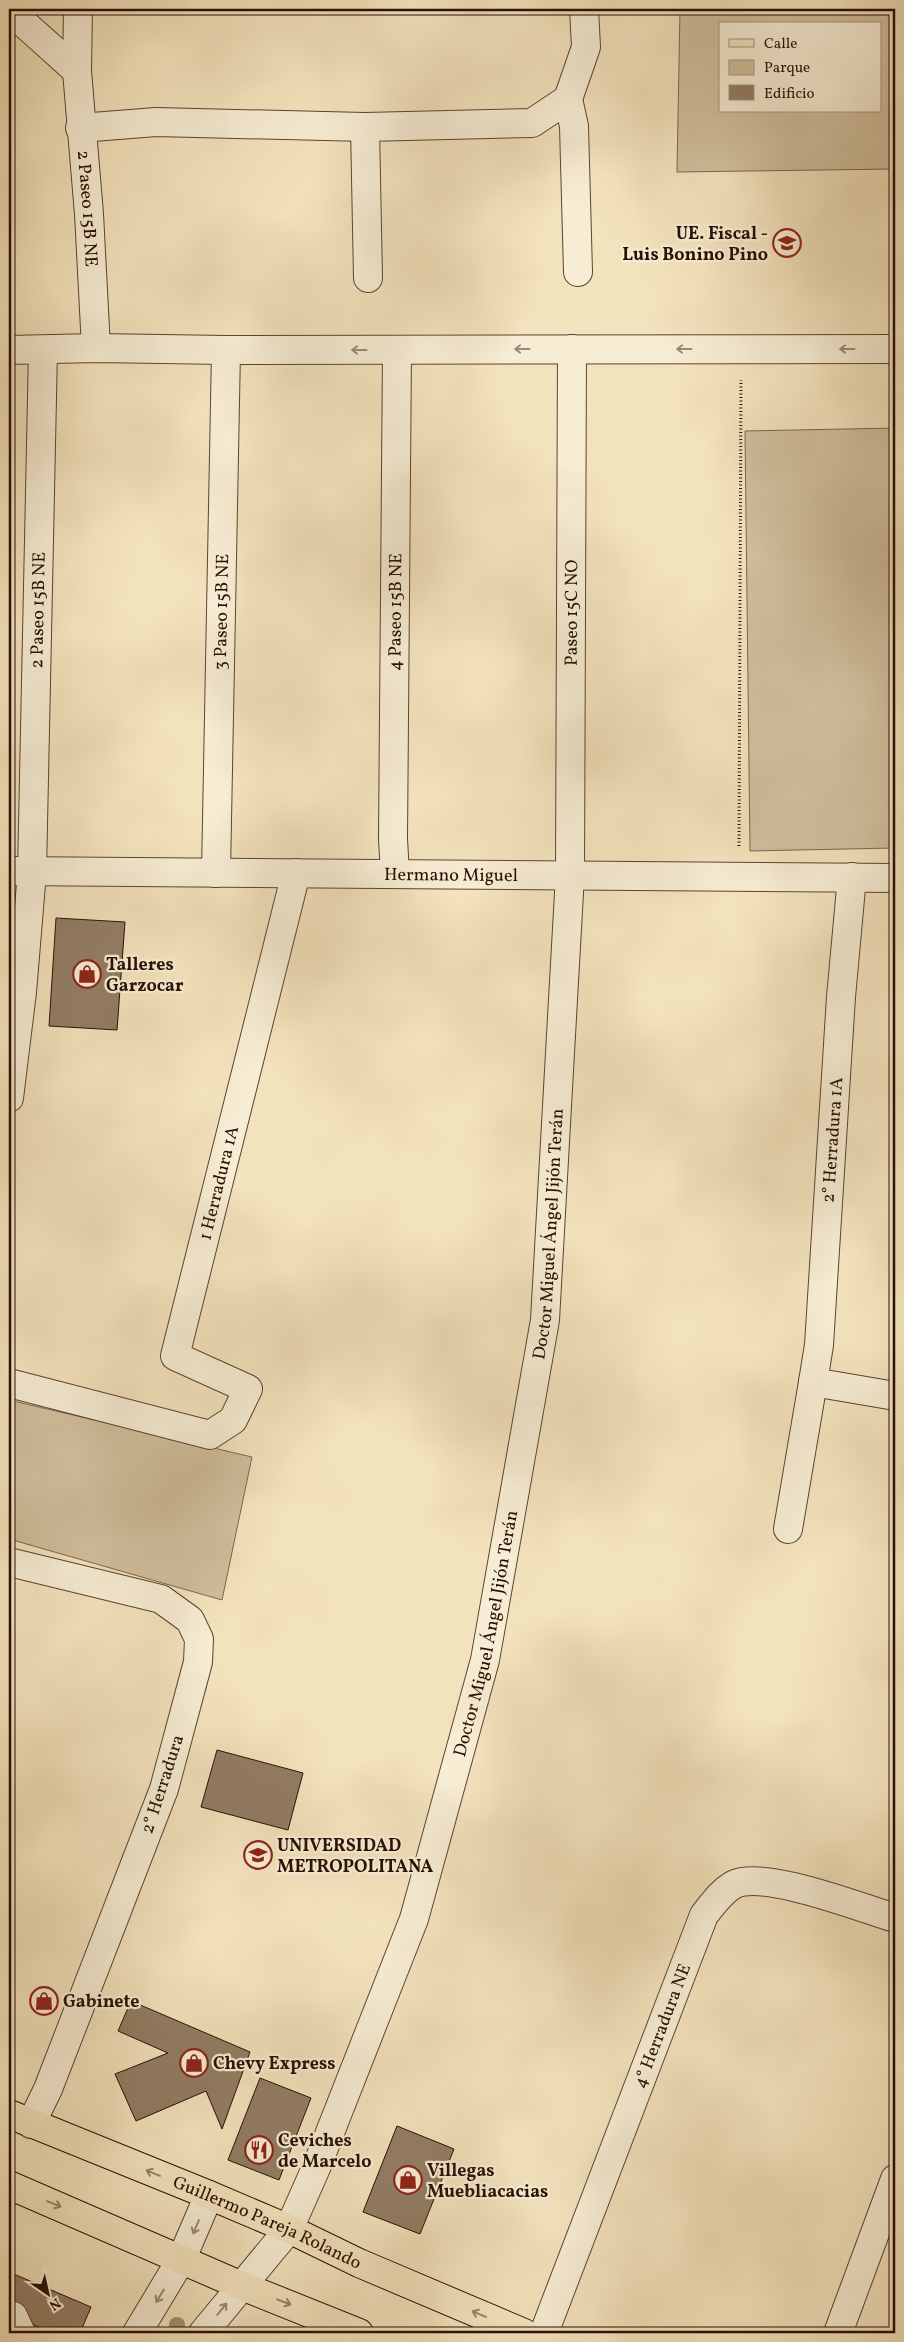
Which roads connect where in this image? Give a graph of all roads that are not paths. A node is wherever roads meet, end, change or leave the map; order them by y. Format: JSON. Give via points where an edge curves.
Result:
{"nodes":[{"id":1,"x":78,"y":9,"type":"edge"},
{"id":2,"x":584,"y":9,"type":"edge"},
{"id":3,"x":9,"y":10,"type":"edge"},
{"id":4,"x":77,"y":71,"type":"junction"},
{"id":5,"x":568,"y":99,"type":"junction"},
{"id":6,"x":365,"y":127,"type":"junction"},
{"id":7,"x":80,"y":128,"type":"junction"},
{"id":8,"x":578,"y":272,"type":"dead end"},
{"id":9,"x":368,"y":278,"type":"dead end"},
{"id":10,"x":96,"y":348,"type":"junction"},
{"id":11,"x":572,"y":349,"type":"junction"},
{"id":12,"x":895,"y":349,"type":"edge"},
{"id":13,"x":9,"y":350,"type":"edge"},
{"id":14,"x":43,"y":350,"type":"junction"},
{"id":15,"x":226,"y":350,"type":"junction"},
{"id":16,"x":397,"y":350,"type":"junction"},
{"id":17,"x":20,"y":871,"type":"edge"},
{"id":18,"x":216,"y":873,"type":"junction"},
{"id":19,"x":296,"y":873,"type":"junction"},
{"id":20,"x":395,"y":874,"type":"junction"},
{"id":21,"x":570,"y":875,"type":"junction"},
{"id":22,"x":852,"y":877,"type":"junction"},
{"id":23,"x":895,"y":878,"type":"edge"},
{"id":24,"x":9,"y":1098,"type":"edge"},
{"id":25,"x":9,"y":1383,"type":"edge"},
{"id":26,"x":823,"y":1384,"type":"junction"},
{"id":27,"x":895,"y":1396,"type":"edge"},
{"id":28,"x":788,"y":1529,"type":"dead end"},
{"id":29,"x":9,"y":1562,"type":"edge"},
{"id":30,"x":895,"y":1918,"type":"edge"},
{"id":31,"x":20,"y":2119,"type":"edge"},
{"id":32,"x":895,"y":2179,"type":"edge"},
{"id":33,"x":9,"y":2184,"type":"edge"},
{"id":34,"x":210,"y":2195,"type":"junction"},
{"id":35,"x":289,"y":2229,"type":"junction"},
{"id":36,"x":182,"y":2258,"type":"junction"},
{"id":37,"x":242,"y":2286,"type":"junction"},
{"id":38,"x":137,"y":2333,"type":"edge"},
{"id":39,"x":203,"y":2333,"type":"edge"},
{"id":40,"x":359,"y":2333,"type":"edge"},
{"id":41,"x":524,"y":2333,"type":"edge"},
{"id":42,"x":544,"y":2333,"type":"edge"},
{"id":43,"x":838,"y":2333,"type":"edge"}],
"edges":[{"from":1,"to":4,"type":"street","name":"2 Paseo 15B NE"},
{"from":2,"to":5,"type":"street","via":[[586,47]]},
{"from":3,"to":4,"type":"street"},
{"from":4,"to":7,"type":"street","name":"2 Paseo 15B NE"},
{"from":5,"to":6,"type":"street","via":[[532,123]]},
{"from":5,"to":8,"type":"street","via":[[574,126]]},
{"from":6,"to":7,"type":"street","via":[[156,122]]},
{"from":6,"to":9,"type":"street"},
{"from":7,"to":10,"type":"street","name":"2 Paseo 15B NE"},
{"from":10,"to":14,"type":"street"},
{"from":10,"to":15,"type":"street"},
{"from":12,"to":11,"type":"street","one_way":true},
{"from":11,"to":16,"type":"street","one_way":true},
{"from":11,"to":21,"type":"street","name":"Paseo 15C NO"},
{"from":13,"to":14,"type":"street"},
{"from":14,"to":17,"type":"street","name":"2 Paseo 15B NE"},
{"from":16,"to":15,"type":"street","one_way":true},
{"from":15,"to":18,"type":"street","name":"3 Paseo 15B NE"},
{"from":16,"to":20,"type":"street","name":"4 Paseo 15B NE"},
{"from":17,"to":18,"type":"street","name":"Hermano Miguel"},
{"from":17,"to":24,"type":"street","via":[[22,992]]},
{"from":18,"to":19,"type":"street","name":"Hermano Miguel"},
{"from":19,"to":20,"type":"street","name":"Hermano Miguel"},
{"from":19,"to":25,"type":"street","name":"1 Herradura 1A","via":[[175,1356],[248,1389],[233,1420],[210,1435]]},
{"from":20,"to":21,"type":"street","name":"Hermano Miguel"},
{"from":21,"to":22,"type":"street","name":"Hermano Miguel"},
{"from":21,"to":35,"type":"street","name":"Doctor Miguel Ángel Jijón Terán","via":[[545,1320],[485,1660],[414,1918]]},
{"from":22,"to":23,"type":"street","name":"Hermano Miguel"},
{"from":22,"to":26,"type":"street","name":"2° Herradura 1A","via":[[841,997],[819,1345]]},
{"from":26,"to":27,"type":"street"},
{"from":26,"to":28,"type":"street","name":"2° Herradura 1A"},
{"from":29,"to":31,"type":"street","name":"2° Herradura","via":[[161,1599],[190,1620],[199,1639],[198,1662],[164,1789],[51,2080]]},
{"from":30,"to":42,"type":"street","name":"4° Herradura NE","via":[[777,1882],[756,1880],[734,1884],[718,1898],[704,1915]]},
{"from":34,"to":31,"type":"main road","name":"Guillermo Pareja Rolando","one_way":true},
{"from":32,"to":43,"type":"street"},
{"from":33,"to":36,"type":"main road","one_way":true},
{"from":34,"to":35,"type":"main road","name":"Guillermo Pareja Rolando"},
{"from":34,"to":36,"type":"street","one_way":true},
{"from":35,"to":37,"type":"street","name":"Doctor Miguel Ángel Jijón Terán"},
{"from":41,"to":35,"type":"main road","name":"Guillermo Pareja Rolando","one_way":true,"via":[[359,2263]]},
{"from":36,"to":37,"type":"main road"},
{"from":36,"to":38,"type":"street","one_way":true},
{"from":39,"to":37,"type":"street","name":"Doctor Miguel Ángel Jijón Terán","one_way":true},
{"from":37,"to":40,"type":"main road","one_way":true}]}
